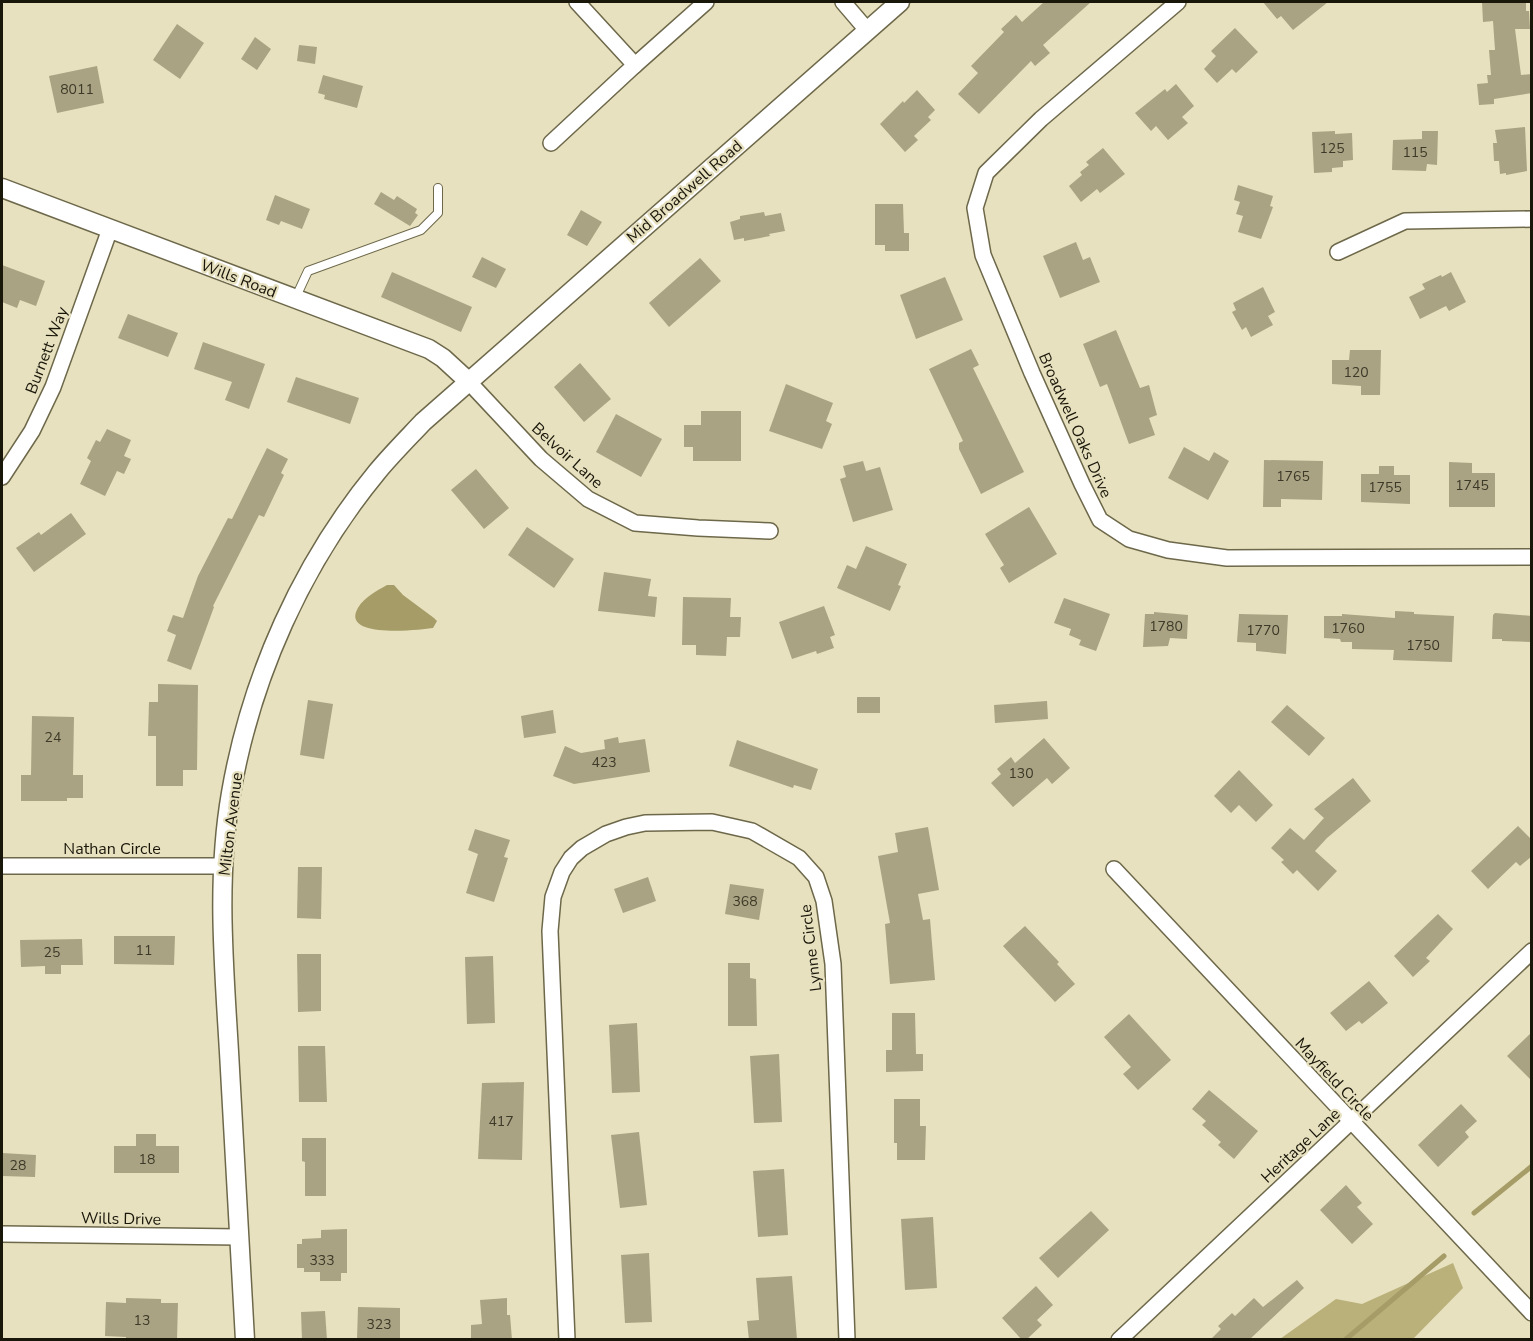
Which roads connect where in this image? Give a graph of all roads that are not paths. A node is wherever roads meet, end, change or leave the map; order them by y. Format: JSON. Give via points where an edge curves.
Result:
{"nodes":[{"id":1,"x":578,"y":2,"type":"edge"},
{"id":2,"x":706,"y":2,"type":"edge"},
{"id":3,"x":843,"y":2,"type":"edge"},
{"id":4,"x":1178,"y":2,"type":"edge"},
{"id":5,"x":891,"y":4,"type":"edge"},
{"id":6,"x":867,"y":30,"type":"junction"},
{"id":7,"x":634,"y":66,"type":"junction"},
{"id":8,"x":551,"y":143,"type":"dead end"},
{"id":9,"x":2,"y":188,"type":"edge"},
{"id":10,"x":438,"y":188,"type":"dead end"},
{"id":11,"x":1532,"y":219,"type":"edge"},
{"id":12,"x":110,"y":229,"type":"junction"},
{"id":13,"x":1338,"y":252,"type":"dead end"},
{"id":14,"x":295,"y":299,"type":"junction"},
{"id":15,"x":468,"y":381,"type":"junction"},
{"id":16,"x":2,"y":477,"type":"edge"},
{"id":17,"x":770,"y":531,"type":"dead end"},
{"id":18,"x":1532,"y":557,"type":"edge"},
{"id":19,"x":2,"y":866,"type":"edge"},
{"id":20,"x":223,"y":866,"type":"junction"},
{"id":21,"x":1114,"y":869,"type":"dead end"},
{"id":22,"x":1532,"y":951,"type":"edge"},
{"id":23,"x":1351,"y":1122,"type":"junction"},
{"id":24,"x":2,"y":1234,"type":"edge"},
{"id":25,"x":239,"y":1237,"type":"junction"},
{"id":26,"x":1532,"y":1313,"type":"edge"},
{"id":27,"x":245,"y":1340,"type":"edge"},
{"id":28,"x":567,"y":1340,"type":"edge"},
{"id":29,"x":847,"y":1340,"type":"edge"},
{"id":30,"x":1119,"y":1340,"type":"edge"}],
"edges":[{"from":1,"to":7,"type":"street"},
{"from":2,"to":7,"type":"street"},
{"from":3,"to":6,"type":"street"},
{"from":4,"to":18,"type":"street","name":"Broadwell Oaks Drive","via":[[1041,119],[986,173],[975,208],[983,255],[1032,374],[1100,520],[1139,542],[1227,558]]},
{"from":5,"to":6,"type":"street","name":"Mid Broadwell Road"},
{"from":6,"to":15,"type":"street","name":"Mid Broadwell Road"},
{"from":7,"to":8,"type":"street"},
{"from":9,"to":12,"type":"street","name":"Wills Road"},
{"from":10,"to":14,"type":"lane","via":[[438,213],[421,230],[308,271]]},
{"from":11,"to":13,"type":"street","via":[[1405,221]]},
{"from":12,"to":14,"type":"street","name":"Wills Road"},
{"from":12,"to":16,"type":"street","name":"Burnett Way","via":[[53,387],[32,431]]},
{"from":14,"to":15,"type":"street","name":"Wills Road","via":[[429,350]]},
{"from":15,"to":17,"type":"street","name":"Belvoir Lane","via":[[541,459],[588,499],[635,523]]},
{"from":15,"to":20,"type":"street","name":"Milton Avenue","via":[[376,473],[335,530],[299,591],[269,656],[246,724],[231,794]]},
{"from":19,"to":20,"type":"street","name":"Nathan Circle"},
{"from":20,"to":25,"type":"street","name":"Milton Avenue","via":[[222,936]]},
{"from":21,"to":23,"type":"street","name":"Mayfield Circle"},
{"from":22,"to":23,"type":"street","name":"Heritage Lane"},
{"from":23,"to":26,"type":"street","name":"Mayfield Circle"},
{"from":23,"to":30,"type":"street","name":"Heritage Lane"},
{"from":24,"to":25,"type":"street","name":"Wills Drive"},
{"from":25,"to":27,"type":"street","name":"Milton Avenue"},
{"from":28,"to":29,"type":"street","name":"Lynne Circle","via":[[550,931],[553,897],[571,858],[606,834],[645,823],[712,822],[752,831],[799,858],[816,877],[824,901],[833,964]]}]}
